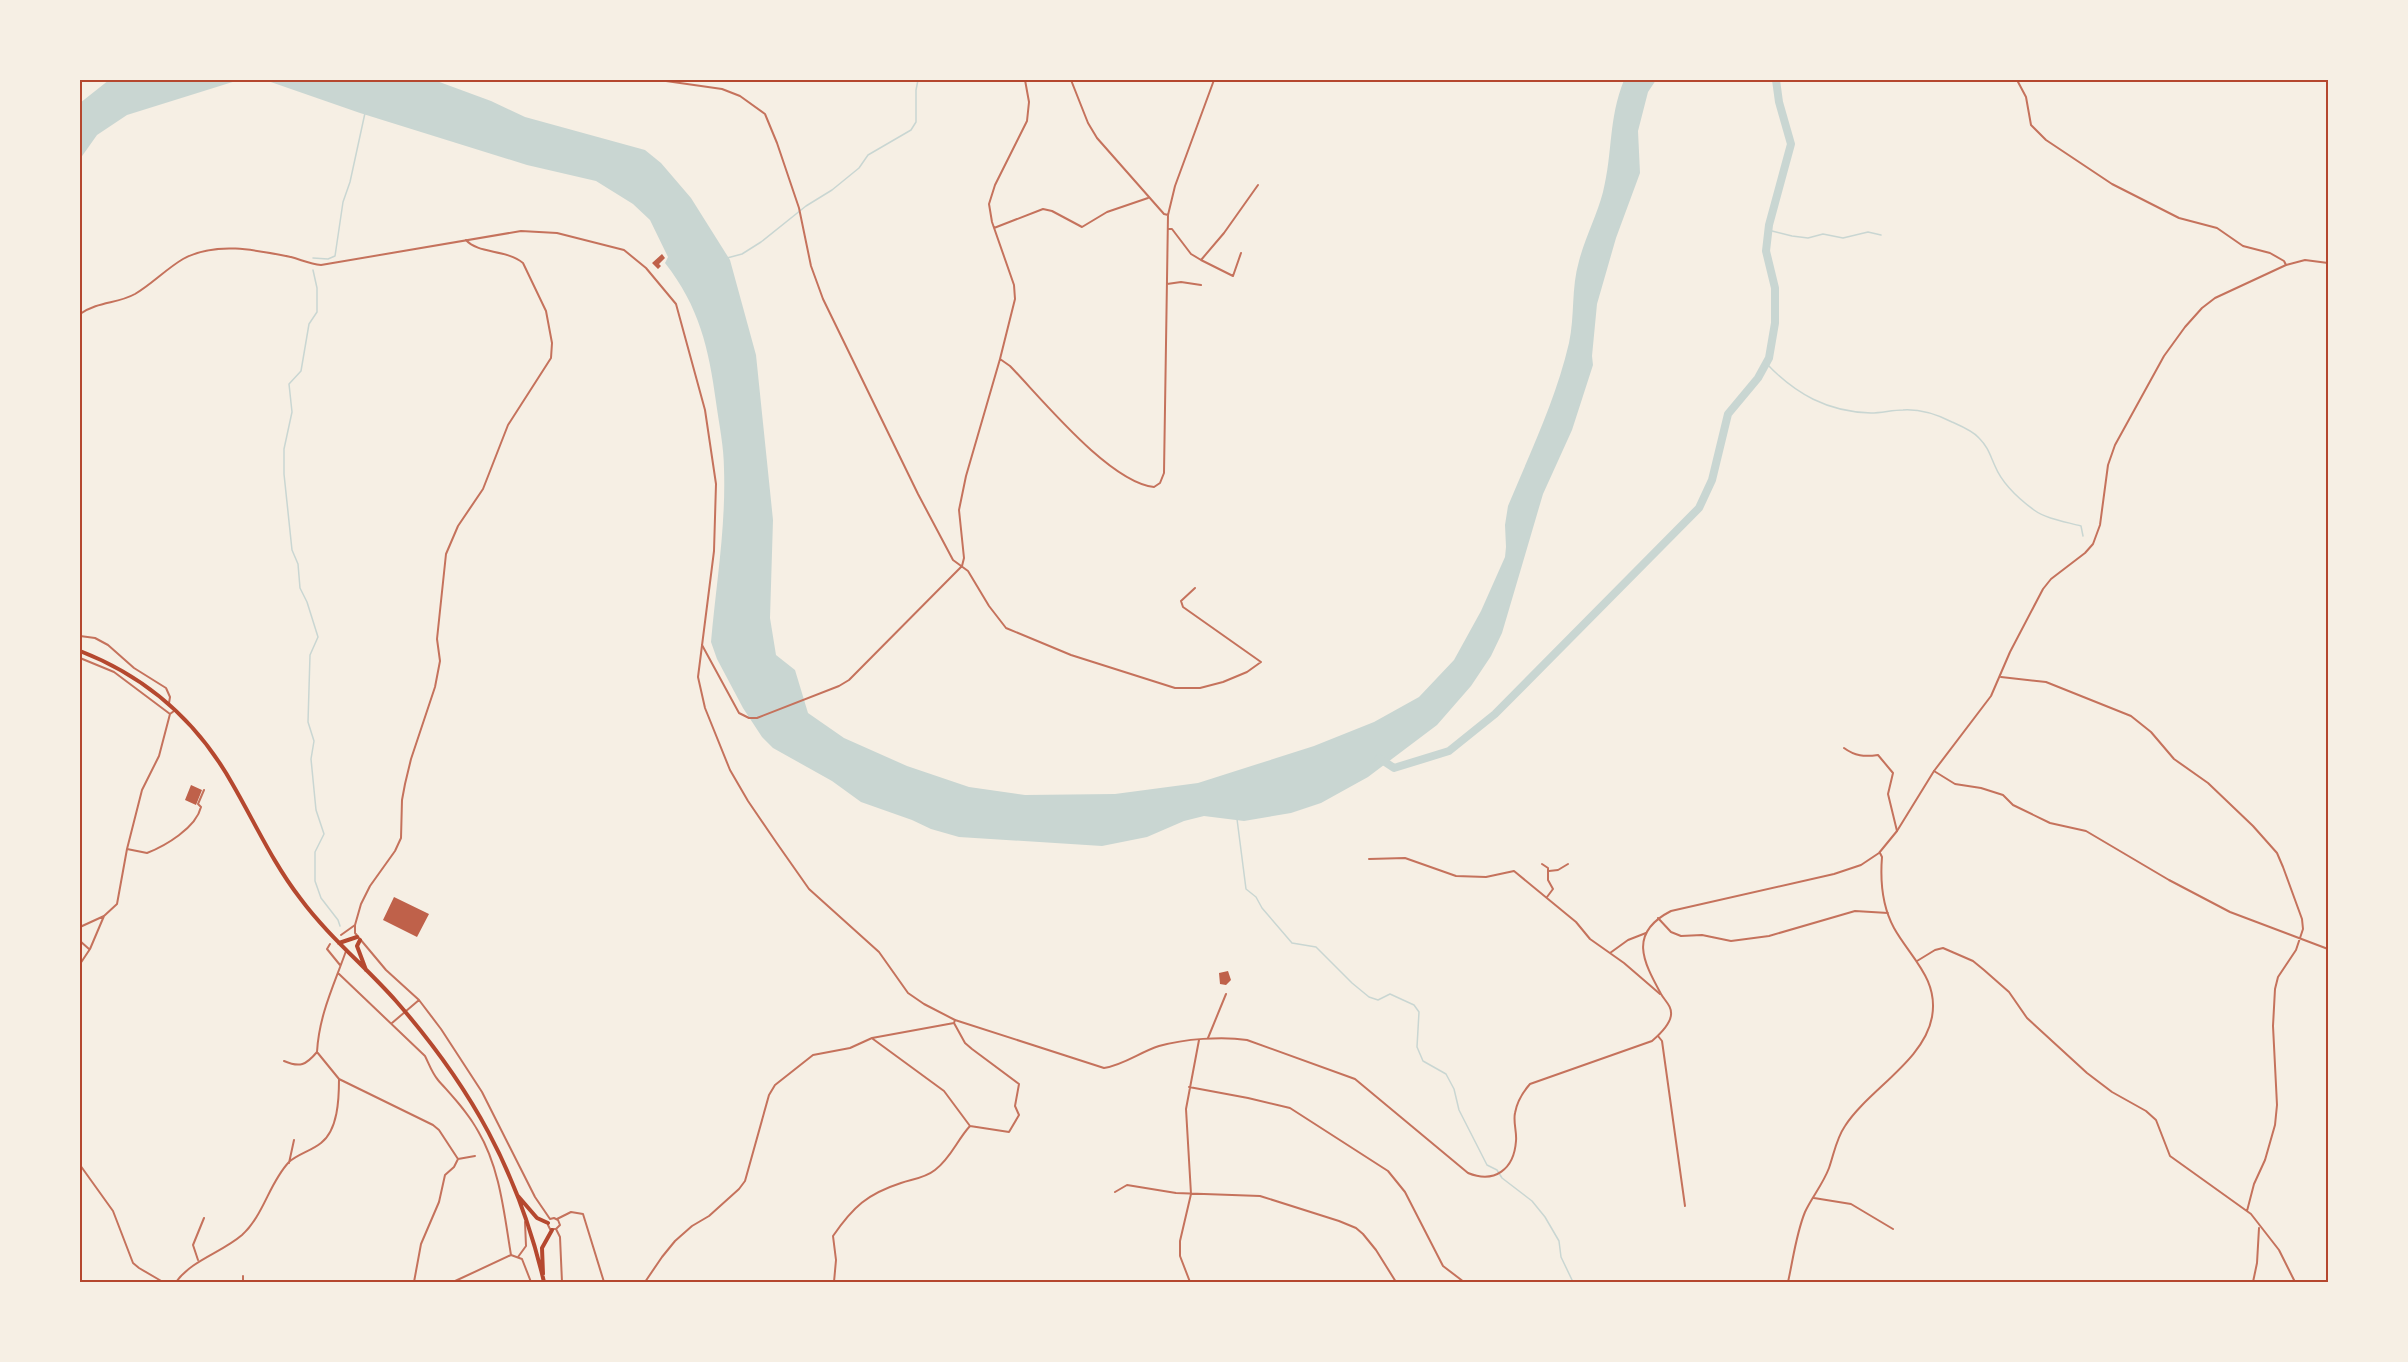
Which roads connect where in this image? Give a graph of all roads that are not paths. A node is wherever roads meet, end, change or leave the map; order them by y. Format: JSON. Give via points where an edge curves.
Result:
{"nodes":[{"id":1,"x":659,"y":80,"type":"edge"},
{"id":2,"x":1025,"y":80,"type":"edge"},
{"id":3,"x":1071,"y":80,"type":"edge"},
{"id":4,"x":1214,"y":80,"type":"edge"},
{"id":5,"x":2017,"y":80,"type":"edge"},
{"id":6,"x":1258,"y":185,"type":"dead end"},
{"id":7,"x":1149,"y":197,"type":"junction"},
{"id":8,"x":1168,"y":215,"type":"junction"},
{"id":9,"x":994,"y":228,"type":"junction"},
{"id":10,"x":1169,"y":229,"type":"junction"},
{"id":11,"x":466,"y":240,"type":"junction"},
{"id":12,"x":1241,"y":253,"type":"dead end"},
{"id":13,"x":1201,"y":260,"type":"junction"},
{"id":14,"x":2328,"y":263,"type":"edge"},
{"id":15,"x":2286,"y":265,"type":"junction"},
{"id":16,"x":1167,"y":284,"type":"junction"},
{"id":17,"x":1201,"y":285,"type":"dead end"},
{"id":18,"x":80,"y":314,"type":"edge"},
{"id":19,"x":1000,"y":359,"type":"junction"},
{"id":20,"x":962,"y":567,"type":"junction"},
{"id":21,"x":1196,"y":588,"type":"dead end"},
{"id":22,"x":80,"y":636,"type":"edge"},
{"id":23,"x":701,"y":645,"type":"junction"},
{"id":24,"x":80,"y":651,"type":"edge"},
{"id":25,"x":80,"y":658,"type":"edge"},
{"id":26,"x":2001,"y":677,"type":"junction"},
{"id":27,"x":170,"y":703,"type":"junction"},
{"id":28,"x":176,"y":709,"type":"junction"},
{"id":29,"x":170,"y":714,"type":"junction"},
{"id":30,"x":1844,"y":747,"type":"dead end"},
{"id":31,"x":1934,"y":771,"type":"junction"},
{"id":32,"x":204,"y":790,"type":"dead end"},
{"id":33,"x":1897,"y":831,"type":"junction"},
{"id":34,"x":127,"y":849,"type":"junction"},
{"id":35,"x":1880,"y":853,"type":"junction"},
{"id":36,"x":1369,"y":859,"type":"dead end"},
{"id":37,"x":1542,"y":864,"type":"dead end"},
{"id":38,"x":1568,"y":864,"type":"dead end"},
{"id":39,"x":1549,"y":871,"type":"junction"},
{"id":40,"x":1547,"y":897,"type":"junction"},
{"id":41,"x":1888,"y":913,"type":"junction"},
{"id":42,"x":104,"y":916,"type":"junction"},
{"id":43,"x":1658,"y":918,"type":"junction"},
{"id":44,"x":355,"y":925,"type":"junction"},
{"id":45,"x":80,"y":927,"type":"edge"},
{"id":46,"x":1646,"y":933,"type":"junction"},
{"id":47,"x":341,"y":935,"type":"dead end"},
{"id":48,"x":358,"y":939,"type":"junction"},
{"id":49,"x":2301,"y":939,"type":"junction"},
{"id":50,"x":80,"y":941,"type":"edge"},
{"id":51,"x":330,"y":944,"type":"dead end"},
{"id":52,"x":339,"y":944,"type":"junction"},
{"id":53,"x":90,"y":949,"type":"junction"},
{"id":54,"x":2328,"y":949,"type":"edge"},
{"id":55,"x":346,"y":951,"type":"junction"},
{"id":56,"x":1610,"y":953,"type":"junction"},
{"id":57,"x":1917,"y":961,"type":"junction"},
{"id":58,"x":80,"y":964,"type":"edge"},
{"id":59,"x":340,"y":965,"type":"junction"},
{"id":60,"x":338,"y":973,"type":"junction"},
{"id":61,"x":368,"y":973,"type":"junction"},
{"id":62,"x":1226,"y":994,"type":"dead end"},
{"id":63,"x":1662,"y":995,"type":"junction"},
{"id":64,"x":419,"y":1000,"type":"junction"},
{"id":65,"x":955,"y":1021,"type":"junction"},
{"id":66,"x":390,"y":1024,"type":"junction"},
{"id":67,"x":1658,"y":1036,"type":"junction"},
{"id":68,"x":872,"y":1038,"type":"junction"},
{"id":69,"x":1208,"y":1039,"type":"junction"},
{"id":70,"x":1199,"y":1040,"type":"junction"},
{"id":71,"x":317,"y":1052,"type":"junction"},
{"id":72,"x":284,"y":1061,"type":"dead end"},
{"id":73,"x":339,"y":1079,"type":"junction"},
{"id":74,"x":1189,"y":1087,"type":"junction"},
{"id":75,"x":970,"y":1126,"type":"junction"},
{"id":76,"x":294,"y":1140,"type":"dead end"},
{"id":77,"x":475,"y":1156,"type":"dead end"},
{"id":78,"x":458,"y":1159,"type":"junction"},
{"id":79,"x":289,"y":1163,"type":"junction"},
{"id":80,"x":80,"y":1164,"type":"edge"},
{"id":81,"x":1115,"y":1192,"type":"dead end"},
{"id":82,"x":1191,"y":1194,"type":"junction"},
{"id":83,"x":518,"y":1195,"type":"junction"},
{"id":84,"x":1814,"y":1198,"type":"junction"},
{"id":85,"x":1685,"y":1206,"type":"dead end"},
{"id":86,"x":2247,"y":1211,"type":"junction"},
{"id":87,"x":525,"y":1216,"type":"junction"},
{"id":88,"x":204,"y":1218,"type":"dead end"},
{"id":89,"x":557,"y":1219,"type":"junction"},
{"id":90,"x":549,"y":1221,"type":"junction"},
{"id":91,"x":2259,"y":1228,"type":"junction"},
{"id":92,"x":554,"y":1229,"type":"junction"},
{"id":93,"x":1893,"y":1229,"type":"dead end"},
{"id":94,"x":511,"y":1255,"type":"junction"},
{"id":95,"x":518,"y":1257,"type":"junction"},
{"id":96,"x":198,"y":1261,"type":"junction"},
{"id":97,"x":243,"y":1276,"type":"dead end"},
{"id":98,"x":544,"y":1280,"type":"edge"},
{"id":99,"x":163,"y":1282,"type":"edge"},
{"id":100,"x":176,"y":1282,"type":"edge"},
{"id":101,"x":243,"y":1282,"type":"edge"},
{"id":102,"x":414,"y":1282,"type":"edge"},
{"id":103,"x":453,"y":1282,"type":"edge"},
{"id":104,"x":531,"y":1282,"type":"edge"},
{"id":105,"x":562,"y":1282,"type":"edge"},
{"id":106,"x":604,"y":1282,"type":"edge"},
{"id":107,"x":645,"y":1282,"type":"edge"},
{"id":108,"x":834,"y":1282,"type":"edge"},
{"id":109,"x":1190,"y":1282,"type":"edge"},
{"id":110,"x":1396,"y":1282,"type":"edge"},
{"id":111,"x":1464,"y":1282,"type":"edge"},
{"id":112,"x":1788,"y":1282,"type":"edge"},
{"id":113,"x":2253,"y":1282,"type":"edge"},
{"id":114,"x":2295,"y":1282,"type":"edge"}],
"edges":[{"from":1,"to":20,"type":"street","via":[[722,88],[765,114],[799,208],[823,299],[918,494],[953,560]]},
{"from":2,"to":9,"type":"street","via":[[1027,121],[989,204]]},
{"from":3,"to":7,"type":"street","via":[[1097,138]]},
{"from":4,"to":8,"type":"street"},
{"from":5,"to":15,"type":"street","via":[[2026,97],[2031,125],[2046,140],[2112,184],[2179,218],[2217,228],[2243,246],[2270,253]]},
{"from":6,"to":13,"type":"street"},
{"from":7,"to":8,"type":"street"},
{"from":7,"to":9,"type":"street","via":[[1107,212],[1082,227],[1043,209]]},
{"from":8,"to":10,"type":"street"},
{"from":9,"to":19,"type":"street","via":[[1014,285],[1011,317]]},
{"from":10,"to":13,"type":"street"},
{"from":10,"to":16,"type":"street"},
{"from":11,"to":18,"type":"street","via":[[321,265],[258,251],[207,251],[184,259],[132,296],[101,303]]},
{"from":11,"to":23,"type":"street","via":[[538,230],[610,245],[646,268],[676,304],[705,410],[716,484],[714,551]]},
{"from":11,"to":44,"type":"street","via":[[471,246],[498,251],[523,263],[546,311],[552,343],[550,358],[508,425],[483,489],[458,526],[446,554],[438,639],[440,661],[405,784],[401,838],[370,886]]},
{"from":12,"to":13,"type":"street","via":[[1233,276]]},
{"from":14,"to":15,"type":"street","via":[[2305,260]]},
{"from":15,"to":26,"type":"street","via":[[2215,298],[2185,327],[2164,356],[2115,445],[2093,544],[2043,589]]},
{"from":16,"to":17,"type":"street"},
{"from":16,"to":19,"type":"street","via":[[1164,473],[1154,487],[1136,483],[1087,446]]},
{"from":19,"to":20,"type":"street","via":[[959,510]]},
{"from":20,"to":21,"type":"street","via":[[1006,628],[1071,656],[1175,688],[1200,688],[1223,682],[1261,662],[1183,607],[1181,601]]},
{"from":20,"to":23,"type":"street","via":[[849,680],[756,718],[739,712]]},
{"from":22,"to":27,"type":"street","via":[[108,645],[166,688]]},
{"from":23,"to":65,"type":"street","via":[[698,677],[705,708],[730,770],[748,801],[809,889],[879,952],[908,993]]},
{"from":24,"to":27,"type":"highway","via":[[118,669]]},
{"from":25,"to":29,"type":"street","via":[[114,672]]},
{"from":26,"to":31,"type":"street"},
{"from":26,"to":49,"type":"street","via":[[2046,682],[2140,723],[2174,759],[2208,783],[2277,853],[2302,919]]},
{"from":27,"to":28,"type":"highway"},
{"from":28,"to":29,"type":"street"},
{"from":28,"to":52,"type":"highway","via":[[220,765],[290,885]]},
{"from":29,"to":34,"type":"street","via":[[160,753],[144,784]]},
{"from":30,"to":33,"type":"street","via":[[1864,757],[1881,756],[1890,766],[1893,773],[1888,794]]},
{"from":31,"to":33,"type":"street"},
{"from":31,"to":49,"type":"street","via":[[1955,784],[2003,795],[2013,805],[2050,823],[2086,831],[2230,912]]},
{"from":32,"to":34,"type":"street","via":[[196,820],[147,853]]},
{"from":33,"to":35,"type":"street"},
{"from":34,"to":42,"type":"street","via":[[117,904]]},
{"from":35,"to":41,"type":"street","via":[[1882,894]]},
{"from":35,"to":43,"type":"street","via":[[1861,865],[1834,874],[1671,911]]},
{"from":36,"to":40,"type":"street","via":[[1405,858],[1456,876],[1486,877],[1514,871]]},
{"from":37,"to":39,"type":"street"},
{"from":38,"to":39,"type":"street"},
{"from":39,"to":40,"type":"street","via":[[1553,889]]},
{"from":40,"to":56,"type":"street"},
{"from":41,"to":43,"type":"street","via":[[1856,911],[1769,936],[1731,941],[1702,935],[1681,936],[1671,932]]},
{"from":41,"to":57,"type":"street"},
{"from":42,"to":45,"type":"street"},
{"from":42,"to":53,"type":"street"},
{"from":43,"to":46,"type":"street"},
{"from":44,"to":47,"type":"street"},
{"from":44,"to":48,"type":"street"},
{"from":46,"to":56,"type":"street"},
{"from":46,"to":63,"type":"street","via":[[1642,955]]},
{"from":48,"to":52,"type":"highway"},
{"from":48,"to":61,"type":"highway"},
{"from":48,"to":64,"type":"street"},
{"from":49,"to":54,"type":"street"},
{"from":49,"to":86,"type":"street","via":[[2275,989],[2275,1125]]},
{"from":50,"to":53,"type":"street"},
{"from":51,"to":59,"type":"street","via":[[327,949]]},
{"from":52,"to":55,"type":"highway"},
{"from":53,"to":58,"type":"street"},
{"from":55,"to":59,"type":"street"},
{"from":55,"to":61,"type":"highway"},
{"from":56,"to":63,"type":"street"},
{"from":57,"to":84,"type":"street","via":[[1933,1000],[1928,1029],[1916,1049],[1843,1128]]},
{"from":57,"to":86,"type":"street","via":[[1943,948],[1973,961],[2009,992],[2027,1018],[2087,1074],[2156,1120],[2170,1156]]},
{"from":59,"to":60,"type":"street"},
{"from":60,"to":66,"type":"street"},
{"from":60,"to":71,"type":"street","via":[[322,1015]]},
{"from":61,"to":83,"type":"highway","via":[[417,1027],[473,1102]]},
{"from":62,"to":69,"type":"street"},
{"from":63,"to":67,"type":"street","via":[[1671,1016]]},
{"from":64,"to":66,"type":"street"},
{"from":64,"to":90,"type":"street","via":[[482,1092]]},
{"from":65,"to":68,"type":"street"},
{"from":65,"to":70,"type":"street","via":[[1104,1068],[1158,1046]]},
{"from":65,"to":75,"type":"street","via":[[965,1043],[1019,1084],[1015,1106],[1018,1115],[1009,1132]]},
{"from":66,"to":94,"type":"street","via":[[424,1056],[478,1130],[501,1194]]},
{"from":67,"to":69,"type":"street","via":[[1530,1084],[1515,1113],[1517,1139],[1511,1159],[1498,1175],[1489,1178],[1468,1173],[1355,1079],[1247,1040]]},
{"from":67,"to":85,"type":"street","via":[[1662,1041]]},
{"from":68,"to":75,"type":"street","via":[[944,1091]]},
{"from":68,"to":107,"type":"street","via":[[850,1048],[813,1055],[775,1085],[765,1107],[746,1181],[675,1241]]},
{"from":69,"to":70,"type":"street"},
{"from":70,"to":74,"type":"street"},
{"from":71,"to":72,"type":"street","via":[[303,1066]]},
{"from":71,"to":73,"type":"street"},
{"from":73,"to":78,"type":"street","via":[[433,1125]]},
{"from":73,"to":79,"type":"street","via":[[337,1110],[326,1137]]},
{"from":74,"to":82,"type":"street","via":[[1186,1109]]},
{"from":74,"to":111,"type":"street","via":[[1290,1108],[1388,1171],[1405,1192],[1443,1266]]},
{"from":75,"to":108,"type":"street","via":[[935,1170],[875,1194],[850,1211],[833,1236]]},
{"from":76,"to":79,"type":"street"},
{"from":77,"to":78,"type":"street"},
{"from":78,"to":102,"type":"street","via":[[445,1174],[439,1202],[421,1244]]},
{"from":79,"to":96,"type":"street","via":[[241,1236]]},
{"from":80,"to":99,"type":"street","via":[[113,1211],[133,1263]]},
{"from":81,"to":82,"type":"street","via":[[1127,1185]]},
{"from":82,"to":109,"type":"street","via":[[1180,1241],[1180,1256]]},
{"from":82,"to":110,"type":"street","via":[[1260,1196],[1356,1228]]},
{"from":83,"to":87,"type":"highway"},
{"from":83,"to":90,"type":"highway","via":[[537,1218]]},
{"from":84,"to":93,"type":"street","via":[[1851,1204]]},
{"from":84,"to":112,"type":"street","via":[[1805,1211]]},
{"from":86,"to":91,"type":"street"},
{"from":87,"to":95,"type":"street","via":[[526,1246]]},
{"from":87,"to":98,"type":"highway"},
{"from":88,"to":96,"type":"street","via":[[193,1245]]},
{"from":89,"to":90,"type":"street"},
{"from":89,"to":92,"type":"street","via":[[560,1225]]},
{"from":89,"to":106,"type":"street","via":[[571,1212],[582,1214]]},
{"from":90,"to":92,"type":"street"},
{"from":91,"to":113,"type":"street"},
{"from":91,"to":114,"type":"street","via":[[2279,1250]]},
{"from":92,"to":98,"type":"highway","via":[[542,1248]]},
{"from":92,"to":105,"type":"street","via":[[560,1237]]},
{"from":94,"to":95,"type":"street"},
{"from":94,"to":103,"type":"street"},
{"from":95,"to":104,"type":"street"},
{"from":96,"to":100,"type":"street"},
{"from":97,"to":101,"type":"street"}]}
